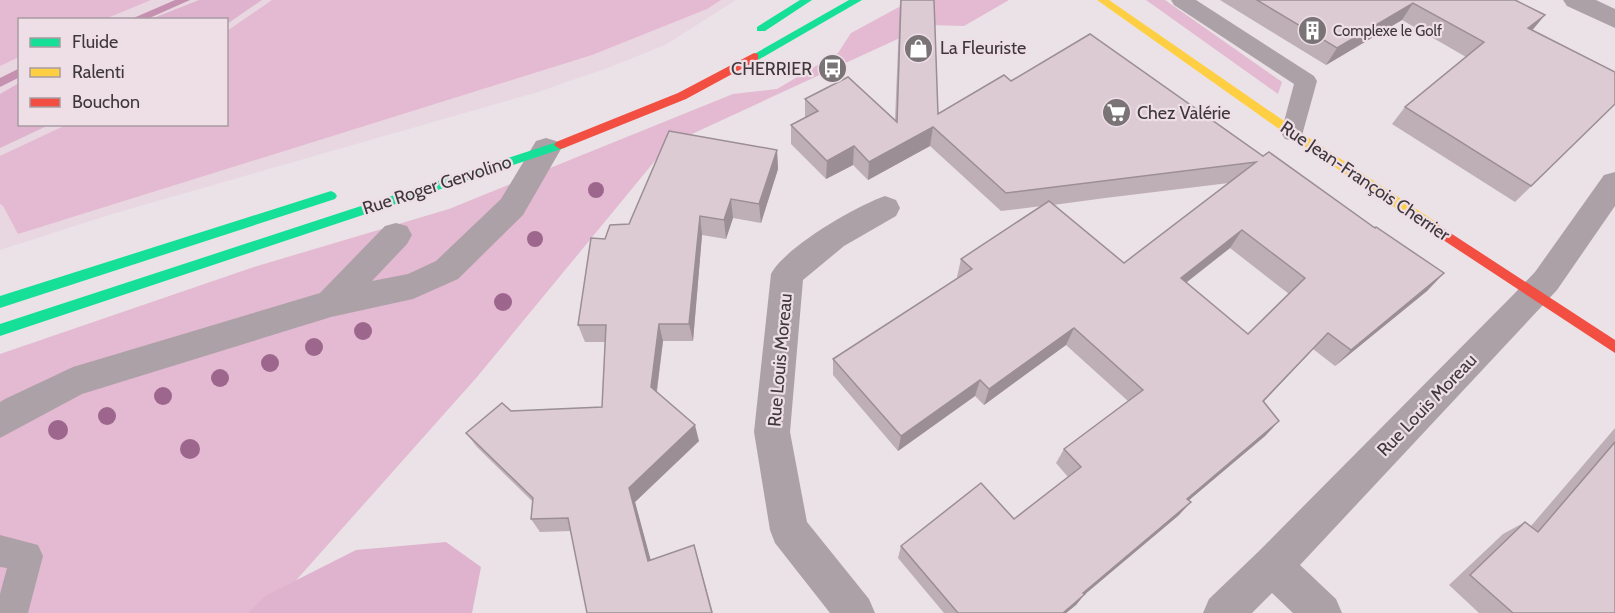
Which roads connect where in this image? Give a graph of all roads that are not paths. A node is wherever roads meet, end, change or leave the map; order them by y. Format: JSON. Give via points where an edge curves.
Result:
{"nodes":[{"id":1,"x":807,"y":0,"type":"edge"},
{"id":2,"x":857,"y":0,"type":"edge"},
{"id":3,"x":1102,"y":0,"type":"edge"},
{"id":4,"x":1107,"y":0,"type":"edge"},
{"id":5,"x":1180,"y":0,"type":"edge"},
{"id":6,"x":1576,"y":0,"type":"edge"},
{"id":7,"x":1119,"y":10,"type":"junction"},
{"id":8,"x":1615,"y":20,"type":"edge"},
{"id":9,"x":750,"y":36,"type":"dead end"},
{"id":10,"x":1293,"y":133,"type":"junction"},
{"id":11,"x":546,"y":149,"type":"junction"},
{"id":12,"x":1615,"y":183,"type":"edge"},
{"id":13,"x":345,"y":192,"type":"dead end"},
{"id":14,"x":885,"y":208,"type":"dead end"},
{"id":15,"x":396,"y":236,"type":"dead end"},
{"id":16,"x":1535,"y":294,"type":"junction"},
{"id":17,"x":0,"y":302,"type":"edge"},
{"id":18,"x":332,"y":303,"type":"junction"},
{"id":19,"x":0,"y":330,"type":"edge"},
{"id":20,"x":1615,"y":347,"type":"edge"},
{"id":21,"x":0,"y":422,"type":"edge"},
{"id":22,"x":0,"y":551,"type":"edge"},
{"id":23,"x":1272,"y":566,"type":"junction"},
{"id":24,"x":11,"y":613,"type":"edge"},
{"id":25,"x":855,"y":613,"type":"edge"},
{"id":26,"x":1222,"y":613,"type":"edge"},
{"id":27,"x":1322,"y":613,"type":"edge"}],
"edges":[{"from":1,"to":9,"type":"main road"},
{"from":2,"to":11,"type":"main road","name":"Rue Roger Gervolino","via":[[682,96]]},
{"from":3,"to":7,"type":"main road","name":"Rue Jean-François Cherrier"},
{"from":4,"to":7,"type":"main road","name":"Rue Jean-François Cherrier"},
{"from":5,"to":10,"type":"lane","via":[[1306,81]]},
{"from":6,"to":8,"type":"street"},
{"from":7,"to":10,"type":"main road","name":"Rue Jean-François Cherrier"},
{"from":10,"to":16,"type":"main road","name":"Rue Jean-François Cherrier"},
{"from":11,"to":18,"type":"street","via":[[512,207],[447,270],[413,286]]},
{"from":11,"to":19,"type":"main road","name":"Rue Roger Gervolino"},
{"from":12,"to":16,"type":"street","name":"Rue Louis Moreau"},
{"from":13,"to":17,"type":"main road","name":"Rue Roger Gervolino"},
{"from":14,"to":25,"type":"street","name":"Rue Louis Moreau","via":[[833,237],[787,274],[772,432],[789,530]]},
{"from":15,"to":18,"type":"street"},
{"from":16,"to":20,"type":"main road","name":"Rue Jean-François Cherrier"},
{"from":16,"to":23,"type":"street","name":"Rue Louis Moreau"},
{"from":18,"to":21,"type":"street","via":[[73,382]]},
{"from":22,"to":24,"type":"lane","via":[[27,556]]},
{"from":23,"to":26,"type":"street","name":"Rue Louis Moreau"},
{"from":23,"to":27,"type":"street"}]}
